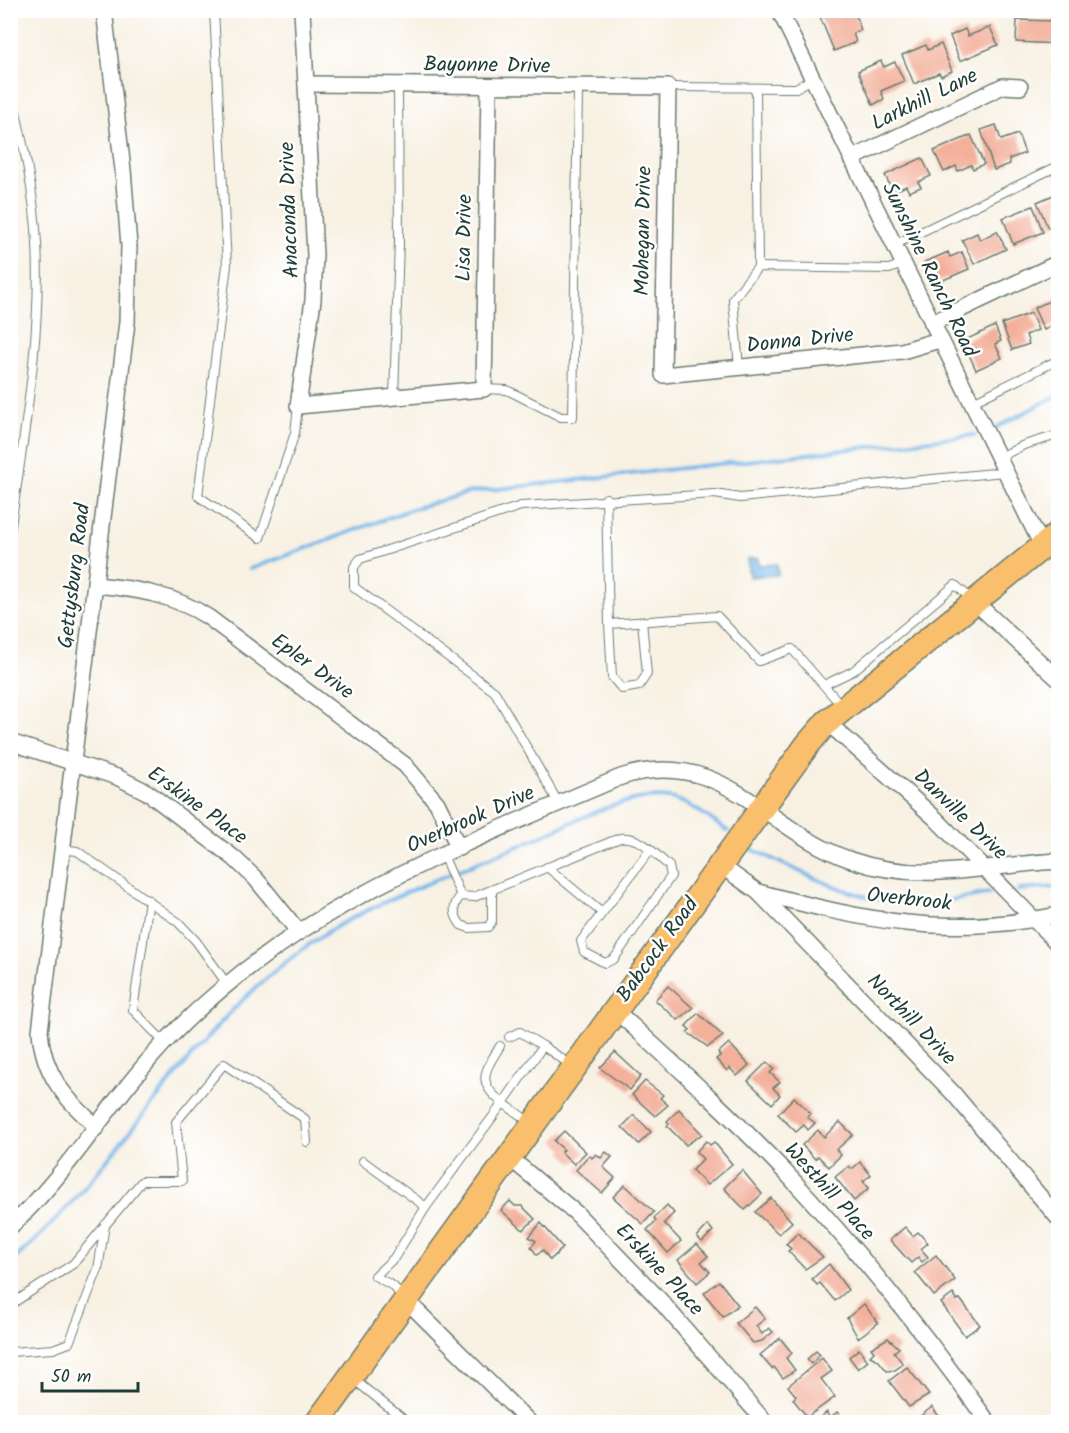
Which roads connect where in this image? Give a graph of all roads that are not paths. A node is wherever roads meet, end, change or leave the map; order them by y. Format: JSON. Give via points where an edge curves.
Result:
{"nodes":[{"id":1,"x":104,"y":10,"type":"edge"},
{"id":2,"x":214,"y":10,"type":"edge"},
{"id":3,"x":302,"y":10,"type":"edge"},
{"id":4,"x":779,"y":10,"type":"edge"},
{"id":5,"x":812,"y":79,"type":"junction"},
{"id":6,"x":306,"y":84,"type":"junction"},
{"id":7,"x":10,"y":86,"type":"edge"},
{"id":8,"x":398,"y":86,"type":"junction"},
{"id":9,"x":489,"y":87,"type":"junction"},
{"id":10,"x":668,"y":87,"type":"junction"},
{"id":11,"x":1020,"y":87,"type":"dead end"},
{"id":12,"x":578,"y":89,"type":"junction"},
{"id":13,"x":756,"y":89,"type":"junction"},
{"id":14,"x":851,"y":159,"type":"junction"},
{"id":15,"x":1059,"y":166,"type":"edge"},
{"id":16,"x":894,"y":245,"type":"junction"},
{"id":17,"x":1059,"y":263,"type":"edge"},
{"id":18,"x":903,"y":264,"type":"junction"},
{"id":19,"x":758,"y":267,"type":"junction"},
{"id":20,"x":932,"y":323,"type":"junction"},
{"id":21,"x":939,"y":340,"type":"junction"},
{"id":22,"x":1059,"y":360,"type":"edge"},
{"id":23,"x":739,"y":368,"type":"junction"},
{"id":24,"x":663,"y":375,"type":"joint"},
{"id":25,"x":484,"y":389,"type":"junction"},
{"id":26,"x":394,"y":398,"type":"junction"},
{"id":27,"x":970,"y":403,"type":"junction"},
{"id":28,"x":298,"y":406,"type":"junction"},
{"id":29,"x":1059,"y":435,"type":"edge"},
{"id":30,"x":998,"y":458,"type":"junction"},
{"id":31,"x":1004,"y":472,"type":"junction"},
{"id":32,"x":606,"y":498,"type":"junction"},
{"id":33,"x":10,"y":533,"type":"edge"},
{"id":34,"x":1051,"y":541,"type":"edge"},
{"id":35,"x":96,"y":585,"type":"junction"},
{"id":36,"x":976,"y":603,"type":"junction"},
{"id":37,"x":642,"y":621,"type":"junction"},
{"id":38,"x":609,"y":624,"type":"junction"},
{"id":39,"x":1059,"y":679,"type":"edge"},
{"id":40,"x":824,"y":685,"type":"junction"},
{"id":41,"x":835,"y":715,"type":"junction"},
{"id":42,"x":10,"y":742,"type":"edge"},
{"id":43,"x":72,"y":762,"type":"junction"},
{"id":44,"x":559,"y":804,"type":"junction"},
{"id":45,"x":761,"y":808,"type":"junction"},
{"id":46,"x":459,"y":848,"type":"junction"},
{"id":47,"x":62,"y":849,"type":"junction"},
{"id":48,"x":650,"y":850,"type":"junction"},
{"id":49,"x":445,"y":861,"type":"junction"},
{"id":50,"x":1059,"y":861,"type":"edge"},
{"id":51,"x":720,"y":865,"type":"junction"},
{"id":52,"x":547,"y":867,"type":"junction"},
{"id":53,"x":987,"y":869,"type":"junction"},
{"id":54,"x":492,"y":891,"type":"junction"},
{"id":55,"x":758,"y":892,"type":"junction"},
{"id":56,"x":459,"y":893,"type":"junction"},
{"id":57,"x":148,"y":900,"type":"junction"},
{"id":58,"x":601,"y":912,"type":"junction"},
{"id":59,"x":1059,"y":915,"type":"edge"},
{"id":60,"x":1036,"y":920,"type":"junction"},
{"id":61,"x":298,"y":931,"type":"junction"},
{"id":62,"x":1059,"y":944,"type":"edge"},
{"id":63,"x":227,"y":984,"type":"junction"},
{"id":64,"x":615,"y":1010,"type":"junction"},
{"id":65,"x":509,"y":1037,"type":"dead end"},
{"id":66,"x":165,"y":1043,"type":"junction"},
{"id":67,"x":500,"y":1046,"type":"dead end"},
{"id":68,"x":543,"y":1046,"type":"junction"},
{"id":69,"x":574,"y":1068,"type":"junction"},
{"id":70,"x":503,"y":1103,"type":"junction"},
{"id":71,"x":533,"y":1125,"type":"junction"},
{"id":72,"x":96,"y":1127,"type":"junction"},
{"id":73,"x":307,"y":1142,"type":"dead end"},
{"id":74,"x":510,"y":1158,"type":"junction"},
{"id":75,"x":363,"y":1161,"type":"dead end"},
{"id":76,"x":426,"y":1207,"type":"junction"},
{"id":77,"x":1059,"y":1218,"type":"edge"},
{"id":78,"x":105,"y":1224,"type":"junction"},
{"id":79,"x":10,"y":1227,"type":"edge"},
{"id":80,"x":407,"y":1301,"type":"junction"},
{"id":81,"x":10,"y":1305,"type":"edge"},
{"id":82,"x":10,"y":1352,"type":"edge"},
{"id":83,"x":351,"y":1377,"type":"junction"},
{"id":84,"x":318,"y":1422,"type":"edge"},
{"id":85,"x":407,"y":1422,"type":"edge"},
{"id":86,"x":529,"y":1422,"type":"edge"},
{"id":87,"x":765,"y":1422,"type":"edge"},
{"id":88,"x":988,"y":1422,"type":"edge"}],
"edges":[{"from":1,"to":35,"type":"street","name":"Gettysburg Road","via":[[129,246],[127,322]]},
{"from":2,"to":28,"type":"lane","via":[[227,265],[198,496],[260,538],[295,433]]},
{"from":3,"to":6,"type":"street","name":"Anaconda Drive"},
{"from":4,"to":5,"type":"street","name":"Sunshine Ranch Road"},
{"from":5,"to":13,"type":"lane","via":[[796,88]]},
{"from":5,"to":14,"type":"street","name":"Sunshine Ranch Road"},
{"from":6,"to":8,"type":"street","name":"Bayonne Drive"},
{"from":6,"to":28,"type":"street","name":"Anaconda Drive","via":[[315,255],[313,300]]},
{"from":7,"to":33,"type":"lane","via":[[33,201],[37,255],[34,339]]},
{"from":8,"to":9,"type":"street","name":"Bayonne Drive"},
{"from":8,"to":26,"type":"lane"},
{"from":9,"to":12,"type":"street","name":"Bayonne Drive"},
{"from":9,"to":25,"type":"street","name":"Lisa Drive"},
{"from":10,"to":12,"type":"street","name":"Bayonne Drive"},
{"from":10,"to":13,"type":"lane"},
{"from":10,"to":24,"type":"street","name":"Mohegan Drive"},
{"from":11,"to":14,"type":"street","name":"Larkhill Lane","via":[[1003,86]]},
{"from":12,"to":25,"type":"lane","via":[[573,417],[561,417],[507,390]]},
{"from":13,"to":19,"type":"lane"},
{"from":14,"to":16,"type":"street","name":"Sunshine Ranch Road"},
{"from":15,"to":16,"type":"lane"},
{"from":16,"to":18,"type":"street","name":"Sunshine Ranch Road"},
{"from":17,"to":20,"type":"street"},
{"from":18,"to":19,"type":"lane","via":[[889,269]]},
{"from":18,"to":20,"type":"street","name":"Sunshine Ranch Road"},
{"from":19,"to":23,"type":"lane","via":[[733,299]]},
{"from":20,"to":21,"type":"street","name":"Sunshine Ranch Road"},
{"from":21,"to":23,"type":"street","name":"Donna Drive","via":[[902,351]]},
{"from":21,"to":27,"type":"street","name":"Sunshine Ranch Road"},
{"from":22,"to":27,"type":"lane"},
{"from":23,"to":24,"type":"street","name":"Donna Drive"},
{"from":25,"to":26,"type":"street"},
{"from":26,"to":28,"type":"street"},
{"from":27,"to":30,"type":"street","name":"Sunshine Ranch Road"},
{"from":29,"to":30,"type":"lane"},
{"from":30,"to":31,"type":"street","name":"Sunshine Ranch Road"},
{"from":31,"to":32,"type":"lane","via":[[740,498],[715,494]]},
{"from":31,"to":34,"type":"street","name":"Sunshine Ranch Road"},
{"from":32,"to":38,"type":"lane"},
{"from":32,"to":44,"type":"lane","via":[[521,506],[360,559],[352,577],[354,587],[495,692]]},
{"from":34,"to":36,"type":"main road","name":"Babcock Road"},
{"from":35,"to":43,"type":"street","name":"Gettysburg Road"},
{"from":35,"to":46,"type":"street","name":"Epler Drive","via":[[161,594],[208,616],[405,765],[437,804]]},
{"from":36,"to":39,"type":"street"},
{"from":36,"to":40,"type":"lane","via":[[956,585],[853,671]]},
{"from":36,"to":41,"type":"main road","name":"Babcock Road"},
{"from":37,"to":38,"type":"lane"},
{"from":37,"to":38,"type":"lane","via":[[647,674],[639,686],[622,689],[612,677]]},
{"from":37,"to":40,"type":"lane","via":[[717,616],[759,661],[792,649]]},
{"from":40,"to":41,"type":"lane"},
{"from":41,"to":45,"type":"main road","name":"Babcock Road","via":[[808,744]]},
{"from":41,"to":53,"type":"street","name":"Danville Drive"},
{"from":42,"to":43,"type":"street","name":"Erskine Place"},
{"from":43,"to":47,"type":"street","name":"Gettysburg Road"},
{"from":43,"to":61,"type":"street","name":"Erskine Place","via":[[147,792],[242,865]]},
{"from":44,"to":45,"type":"street","name":"Overbrook Drive","via":[[634,773],[675,770],[719,782]]},
{"from":44,"to":46,"type":"street","name":"Overbrook Drive"},
{"from":45,"to":51,"type":"main road","name":"Babcock Road"},
{"from":45,"to":53,"type":"street","name":"Overbrook Drive","via":[[816,844],[852,860],[929,874]]},
{"from":46,"to":49,"type":"street","name":"Overbrook Drive"},
{"from":47,"to":57,"type":"lane","via":[[77,851]]},
{"from":47,"to":72,"type":"street","name":"Gettysburg Road","via":[[41,1048],[57,1087]]},
{"from":48,"to":52,"type":"lane","via":[[636,838],[620,838]]},
{"from":48,"to":58,"type":"lane"},
{"from":48,"to":58,"type":"lane","via":[[669,866],[671,876],[614,959],[605,963],[584,952],[581,946],[588,928]]},
{"from":49,"to":56,"type":"lane"},
{"from":49,"to":61,"type":"street","name":"Overbrook Drive","via":[[373,886]]},
{"from":50,"to":53,"type":"street","name":"Overbrook Drive"},
{"from":51,"to":55,"type":"street","name":"Northill Drive"},
{"from":51,"to":64,"type":"main road","name":"Babcock Road"},
{"from":52,"to":54,"type":"lane"},
{"from":52,"to":58,"type":"lane"},
{"from":53,"to":60,"type":"street","name":"Danville Drive"},
{"from":54,"to":56,"type":"lane","via":[[474,897]]},
{"from":54,"to":56,"type":"lane","via":[[492,921],[480,929],[461,925],[457,919],[454,910]]},
{"from":55,"to":60,"type":"street","name":"Overbrook","via":[[866,918],[928,927]]},
{"from":55,"to":77,"type":"street","name":"Northill Drive","via":[[953,1094]]},
{"from":57,"to":63,"type":"lane","via":[[196,941]]},
{"from":57,"to":66,"type":"lane","via":[[133,1010]]},
{"from":59,"to":60,"type":"street","name":"Overbrook"},
{"from":60,"to":62,"type":"street","name":"Danville Drive"},
{"from":61,"to":63,"type":"street","name":"Overbrook Drive"},
{"from":63,"to":66,"type":"street","name":"Overbrook Drive"},
{"from":64,"to":69,"type":"main road","name":"Babcock Road"},
{"from":64,"to":88,"type":"street","name":"Westhill Place","via":[[786,1174],[898,1303]]},
{"from":65,"to":68,"type":"lane","via":[[520,1032]]},
{"from":66,"to":72,"type":"street","name":"Overbrook Drive"},
{"from":67,"to":70,"type":"lane","via":[[488,1065],[485,1083],[488,1092]]},
{"from":68,"to":69,"type":"lane"},
{"from":68,"to":70,"type":"lane"},
{"from":69,"to":71,"type":"main road","name":"Babcock Road"},
{"from":70,"to":71,"type":"lane"},
{"from":70,"to":76,"type":"lane"},
{"from":71,"to":74,"type":"main road","name":"Babcock Road"},
{"from":72,"to":79,"type":"street","name":"Overbrook Drive","via":[[59,1177]]},
{"from":73,"to":78,"type":"lane","via":[[305,1119],[224,1064],[176,1122],[182,1181],[142,1181]]},
{"from":74,"to":80,"type":"main road","name":"Babcock Road"},
{"from":74,"to":87,"type":"street","name":"Erskine Place","via":[[576,1214],[650,1290]]},
{"from":75,"to":76,"type":"lane"},
{"from":76,"to":80,"type":"lane","via":[[394,1258],[375,1276],[393,1286]]},
{"from":78,"to":81,"type":"lane","via":[[73,1264]]},
{"from":78,"to":82,"type":"lane","via":[[98,1269],[69,1343],[53,1349]]},
{"from":80,"to":83,"type":"main road","name":"Babcock Road"},
{"from":80,"to":86,"type":"street"},
{"from":83,"to":84,"type":"main road","name":"Babcock Road"},
{"from":83,"to":85,"type":"lane"}]}
